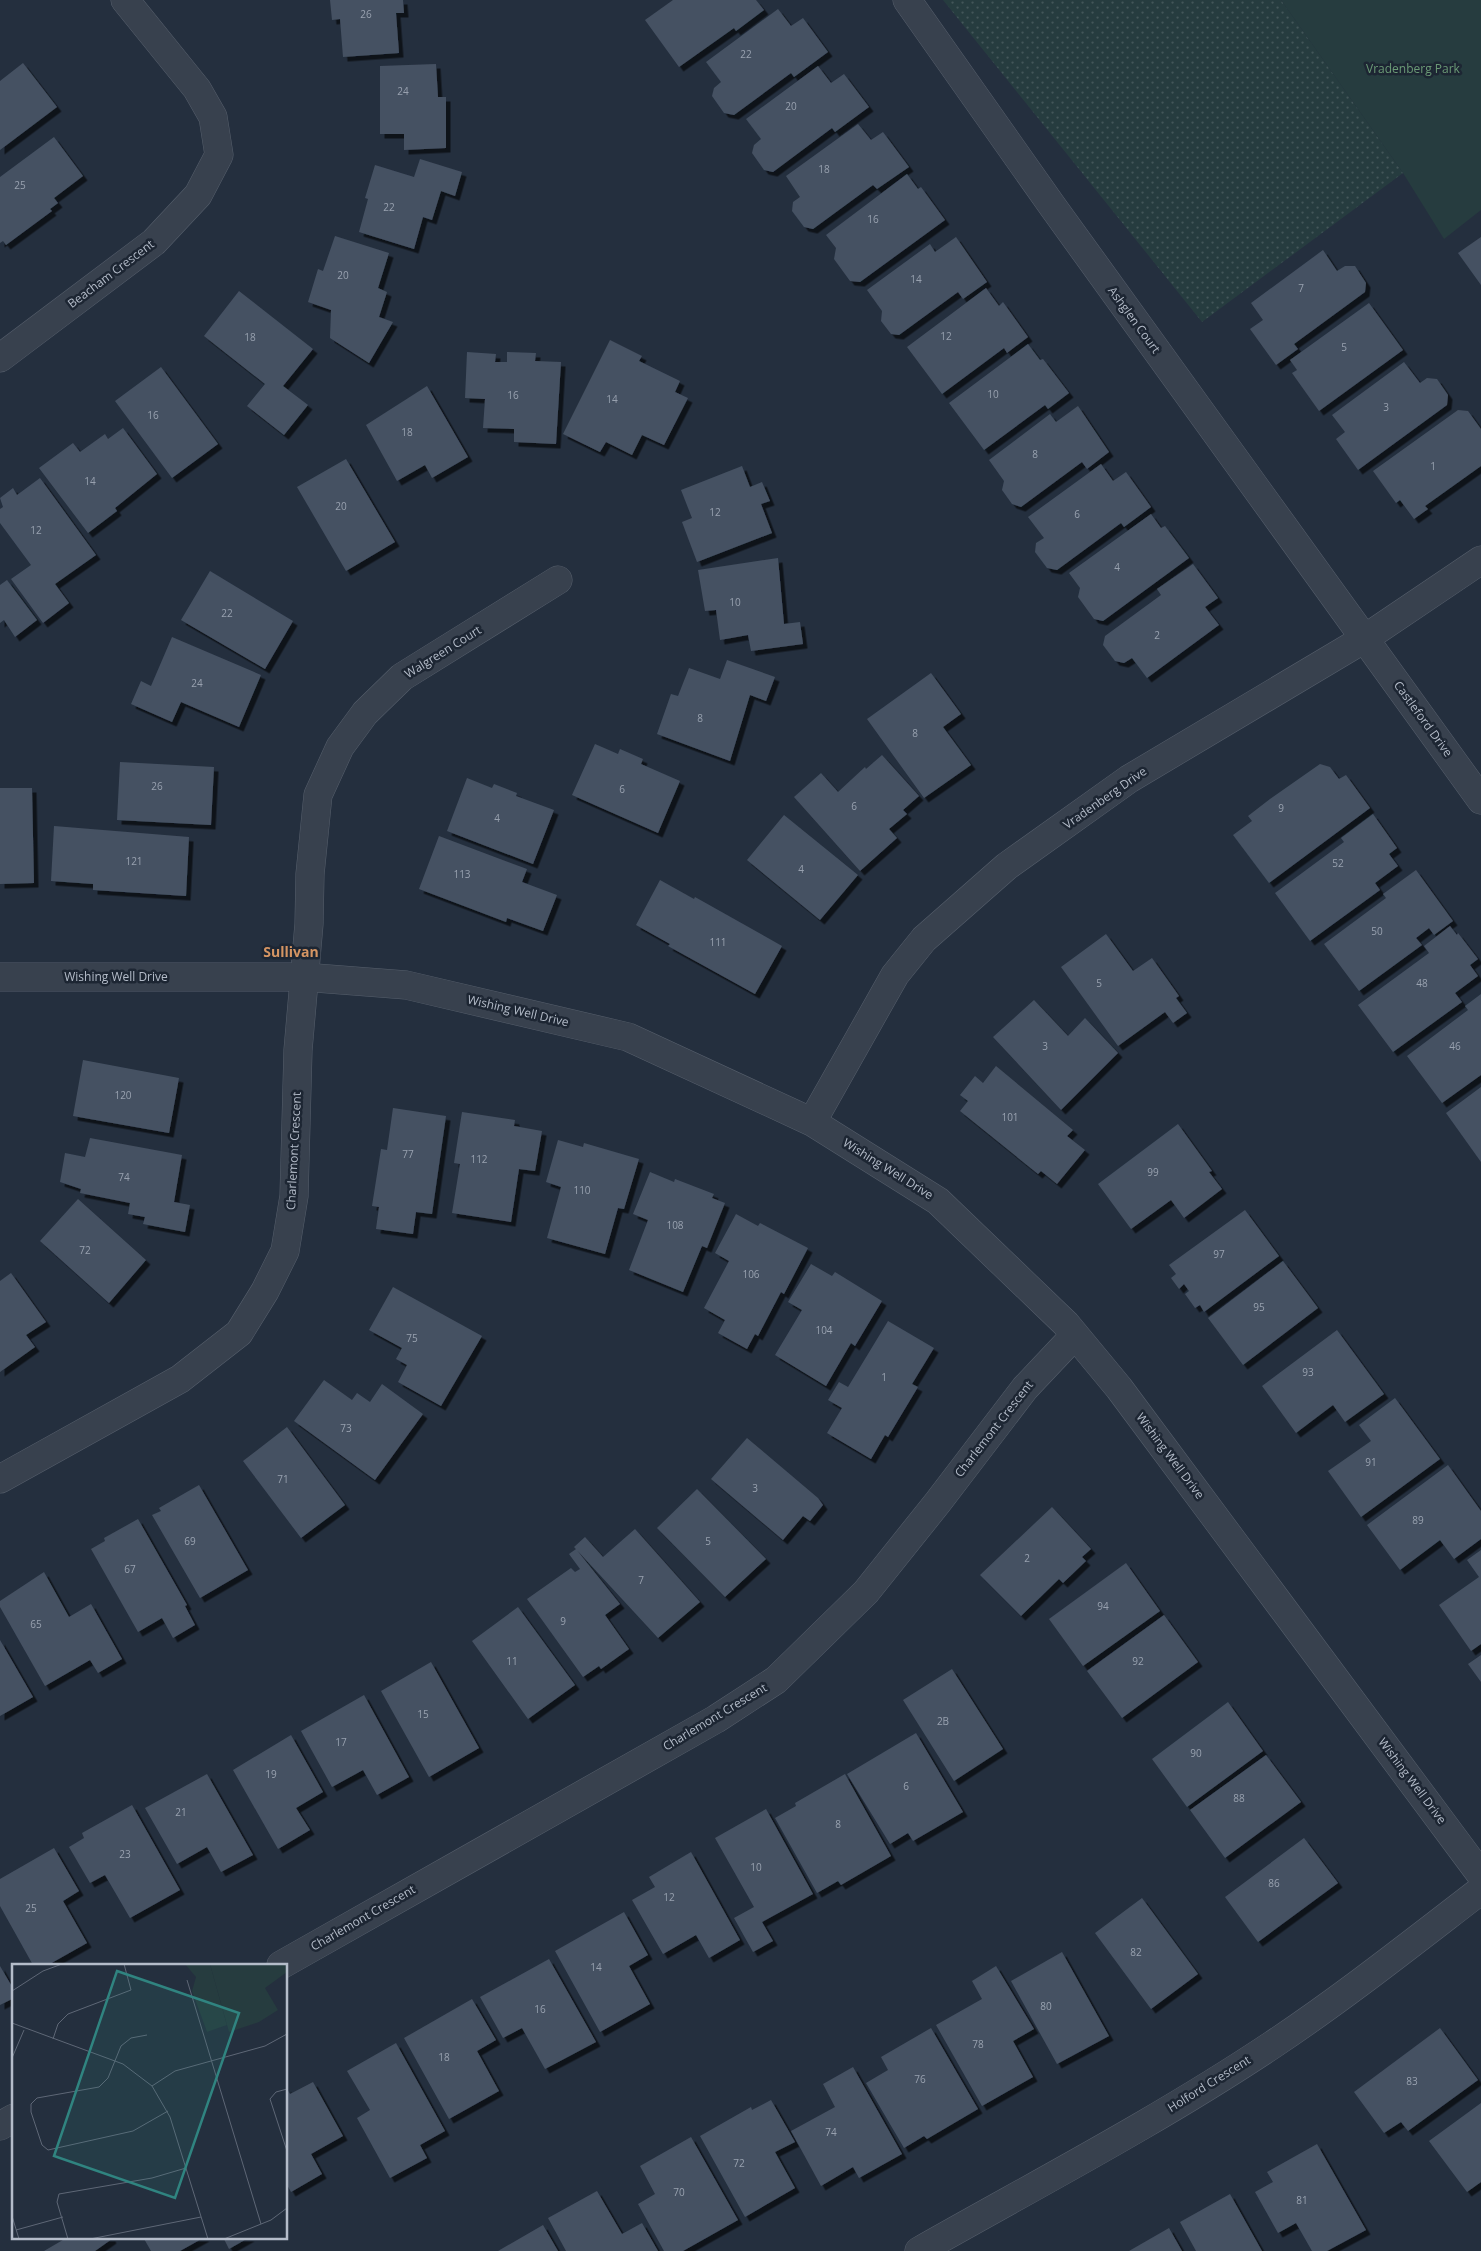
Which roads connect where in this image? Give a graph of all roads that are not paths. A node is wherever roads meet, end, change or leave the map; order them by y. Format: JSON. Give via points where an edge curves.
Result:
{"nodes":[{"id":1,"x":125,"y":0,"type":"edge"},
{"id":2,"x":907,"y":0,"type":"edge"},
{"id":3,"x":0,"y":358,"type":"edge"},
{"id":4,"x":1481,"y":560,"type":"edge"},
{"id":5,"x":558,"y":580,"type":"dead end"},
{"id":6,"x":1364,"y":639,"type":"junction"},
{"id":7,"x":1481,"y":800,"type":"edge"},
{"id":8,"x":304,"y":976,"type":"junction"},
{"id":9,"x":0,"y":977,"type":"edge"},
{"id":10,"x":812,"y":1122,"type":"junction"},
{"id":11,"x":1075,"y":1335,"type":"junction"},
{"id":12,"x":0,"y":1479,"type":"edge"},
{"id":13,"x":1481,"y":1875,"type":"edge"},
{"id":14,"x":1481,"y":1890,"type":"edge"},
{"id":15,"x":283,"y":1964,"type":"edge"},
{"id":16,"x":12,"y":2119,"type":"edge"},
{"id":17,"x":0,"y":2126,"type":"edge"},
{"id":18,"x":919,"y":2251,"type":"edge"}],
"edges":[{"from":1,"to":3,"type":"street","name":"Beacham Crescent","via":[[197,89],[213,116],[219,155],[198,195],[154,242]]},
{"from":2,"to":6,"type":"street","name":"Ashglen Court"},
{"from":4,"to":6,"type":"street","name":"Vradenberg Drive"},
{"from":5,"to":8,"type":"street","name":"Walgreen Court","via":[[402,677],[365,713],[340,747],[318,795]]},
{"from":6,"to":7,"type":"street","name":"Castleford Drive"},
{"from":6,"to":10,"type":"street","name":"Vradenberg Drive","via":[[1129,779],[1007,866],[924,939],[895,975]]},
{"from":8,"to":9,"type":"street","name":"Wishing Well Drive"},
{"from":8,"to":10,"type":"street","name":"Wishing Well Drive","via":[[406,985],[628,1037]]},
{"from":8,"to":12,"type":"street","name":"Charlemont Crescent","via":[[298,1050],[294,1196],[285,1252],[265,1291],[239,1333],[180,1379]]},
{"from":10,"to":11,"type":"street","name":"Wishing Well Drive","via":[[938,1201]]},
{"from":11,"to":13,"type":"street","name":"Wishing Well Drive","via":[[1119,1388]]},
{"from":11,"to":15,"type":"street","name":"Charlemont Crescent","via":[[1025,1388],[866,1592],[776,1680],[707,1724]]},
{"from":14,"to":18,"type":"street","name":"Holford Crescent","via":[[1360,1984],[1271,2046],[1157,2116]]},
{"from":16,"to":17,"type":"street"}]}
